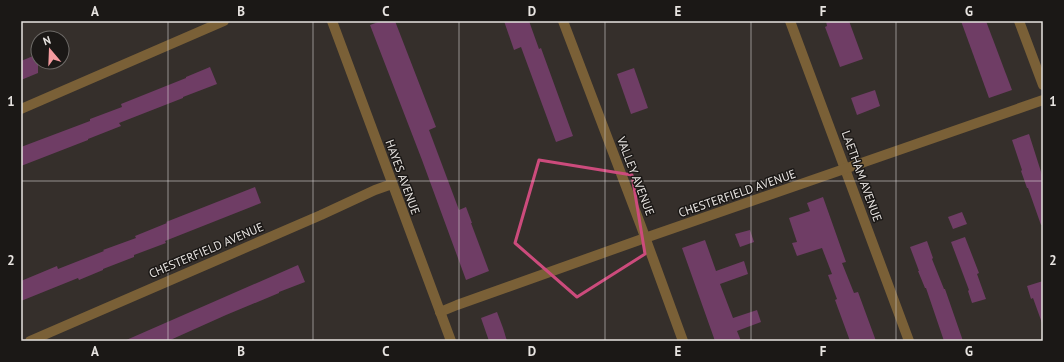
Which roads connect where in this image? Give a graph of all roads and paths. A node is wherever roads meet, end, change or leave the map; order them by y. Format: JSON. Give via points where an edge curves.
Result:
{"nodes":[{"id":1,"x":224,"y":21,"type":"edge"},
{"id":2,"x":332,"y":21,"type":"edge"},
{"id":3,"x":563,"y":21,"type":"edge"},
{"id":4,"x":790,"y":21,"type":"edge"},
{"id":5,"x":1019,"y":21,"type":"edge"},
{"id":6,"x":1043,"y":85,"type":"edge"},
{"id":7,"x":1043,"y":100,"type":"edge"},
{"id":8,"x":21,"y":109,"type":"edge"},
{"id":9,"x":845,"y":169,"type":"junction"},
{"id":10,"x":392,"y":184,"type":"junction"},
{"id":11,"x":645,"y":238,"type":"junction"},
{"id":12,"x":440,"y":312,"type":"junction"},
{"id":13,"x":30,"y":341,"type":"edge"},
{"id":14,"x":450,"y":341,"type":"edge"},
{"id":15,"x":683,"y":341,"type":"edge"},
{"id":16,"x":909,"y":341,"type":"edge"}],
"edges":[{"from":1,"to":8,"type":"street"},
{"from":2,"to":10,"type":"street","name":"HAYES AVENUE"},
{"from":3,"to":11,"type":"street","name":"VALLEY AVENUE"},
{"from":4,"to":9,"type":"street","name":"LAETHAM AVENUE"},
{"from":5,"to":6,"type":"street"},
{"from":7,"to":9,"type":"street","name":"CHESTERFIELD AVENUE"},
{"from":9,"to":11,"type":"street","name":"CHESTERFIELD AVENUE"},
{"from":9,"to":16,"type":"street","name":"LAETHAM AVENUE"},
{"from":10,"to":12,"type":"street","name":"HAYES AVENUE"},
{"from":10,"to":13,"type":"street","name":"CHESTERFIELD AVENUE"},
{"from":11,"to":12,"type":"street","name":"CHESTERFIELD AVENUE"},
{"from":11,"to":15,"type":"street","name":"VALLEY AVENUE"},
{"from":12,"to":14,"type":"street","name":"HAYES AVENUE"}]}
